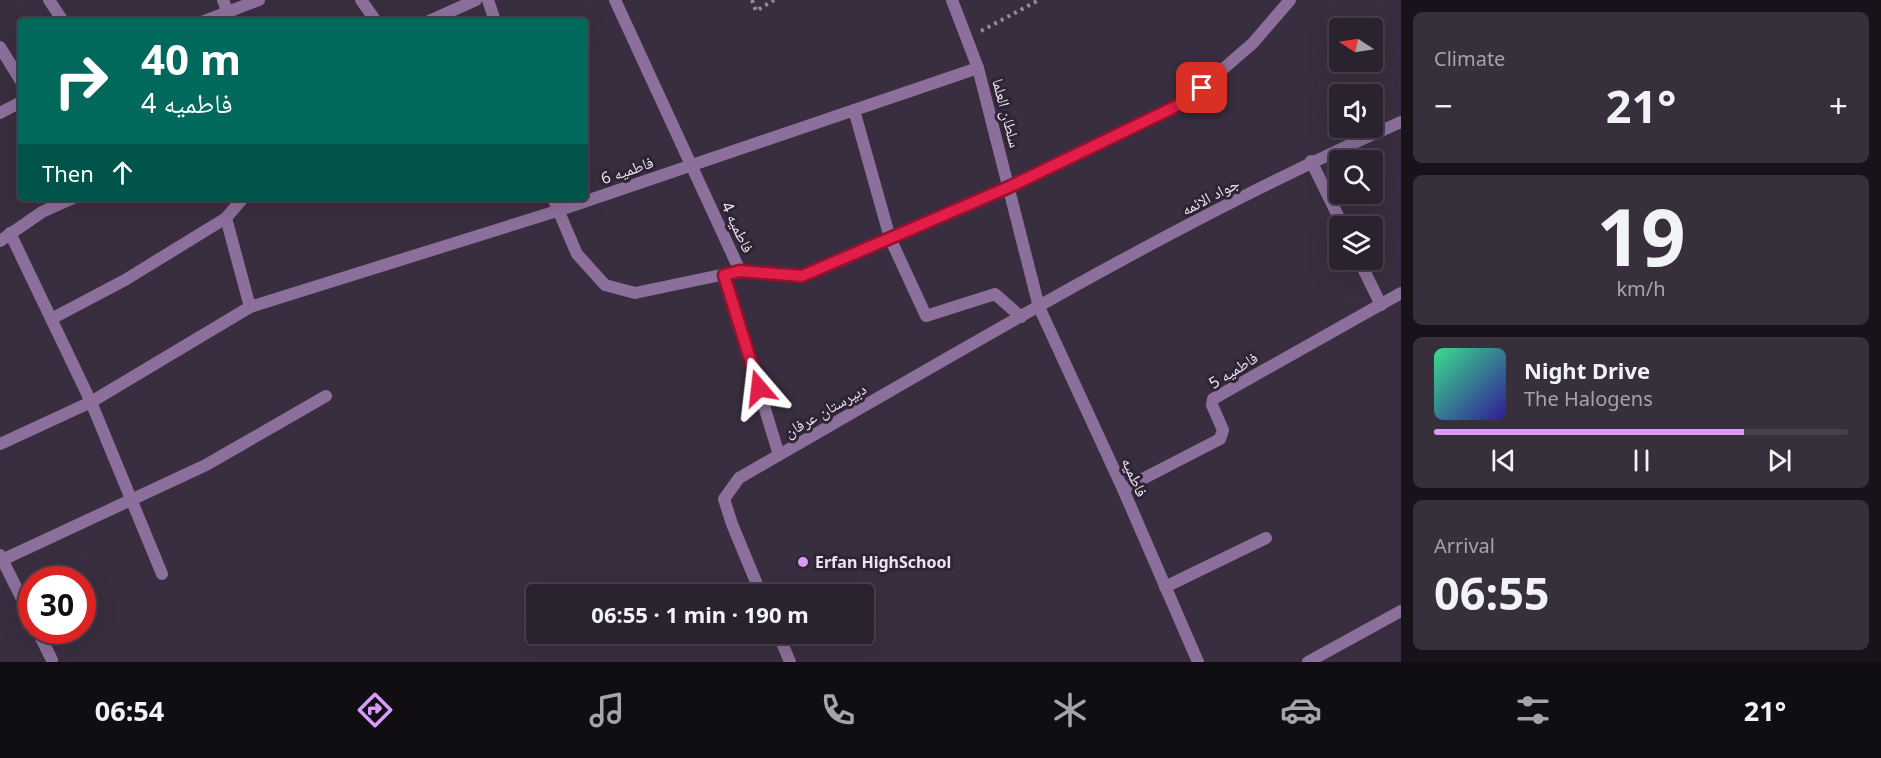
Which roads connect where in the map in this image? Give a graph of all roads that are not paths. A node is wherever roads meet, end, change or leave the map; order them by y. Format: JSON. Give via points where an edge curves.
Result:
{"nodes":[{"id":1,"x":49,"y":0,"type":"edge"},
{"id":2,"x":223,"y":0,"type":"edge"},
{"id":3,"x":259,"y":0,"type":"edge"},
{"id":4,"x":361,"y":0,"type":"edge"},
{"id":5,"x":476,"y":0,"type":"edge"},
{"id":6,"x":488,"y":0,"type":"edge"},
{"id":7,"x":615,"y":0,"type":"edge"},
{"id":8,"x":952,"y":0,"type":"edge"},
{"id":9,"x":1290,"y":0,"type":"edge"},
{"id":10,"x":447,"y":5,"type":"edge"},
{"id":11,"x":229,"y":17,"type":"edge"},
{"id":12,"x":61,"y":18,"type":"edge"},
{"id":13,"x":374,"y":18,"type":"edge"},
{"id":14,"x":432,"y":18,"type":"edge"},
{"id":15,"x":494,"y":18,"type":"edge"},
{"id":16,"x":0,"y":46,"type":"edge"},
{"id":17,"x":978,"y":68,"type":"junction"},
{"id":18,"x":18,"y":76,"type":"edge"},
{"id":19,"x":18,"y":104,"type":"edge"},
{"id":20,"x":854,"y":110,"type":"junction"},
{"id":21,"x":0,"y":113,"type":"edge"},
{"id":22,"x":1401,"y":122,"type":"edge"},
{"id":23,"x":1311,"y":161,"type":"junction"},
{"id":24,"x":692,"y":165,"type":"junction"},
{"id":25,"x":1009,"y":187,"type":"junction"},
{"id":26,"x":588,"y":200,"type":"edge"},
{"id":27,"x":66,"y":201,"type":"edge"},
{"id":28,"x":240,"y":201,"type":"edge"},
{"id":29,"x":554,"y":201,"type":"edge"},
{"id":30,"x":586,"y":201,"type":"edge"},
{"id":31,"x":557,"y":211,"type":"junction"},
{"id":32,"x":1338,"y":216,"type":"edge"},
{"id":33,"x":226,"y":218,"type":"junction"},
{"id":34,"x":5,"y":237,"type":"edge"},
{"id":35,"x":890,"y":238,"type":"junction"},
{"id":36,"x":1364,"y":270,"type":"edge"},
{"id":37,"x":740,"y":271,"type":"junction"},
{"id":38,"x":724,"y":275,"type":"junction"},
{"id":39,"x":1401,"y":293,"type":"edge"},
{"id":40,"x":1381,"y":305,"type":"junction"},
{"id":41,"x":250,"y":307,"type":"junction"},
{"id":42,"x":1039,"y":307,"type":"junction"},
{"id":43,"x":1021,"y":317,"type":"junction"},
{"id":44,"x":53,"y":318,"type":"junction"},
{"id":45,"x":326,"y":396,"type":"dead end"},
{"id":46,"x":91,"y":402,"type":"junction"},
{"id":47,"x":0,"y":444,"type":"edge"},
{"id":48,"x":780,"y":455,"type":"junction"},
{"id":49,"x":1123,"y":489,"type":"junction"},
{"id":50,"x":131,"y":500,"type":"junction"},
{"id":51,"x":1266,"y":538,"type":"dead end"},
{"id":52,"x":1,"y":557,"type":"edge"},
{"id":53,"x":162,"y":574,"type":"dead end"},
{"id":54,"x":757,"y":584,"type":"edge"},
{"id":55,"x":1165,"y":587,"type":"junction"},
{"id":56,"x":18,"y":591,"type":"edge"},
{"id":57,"x":1401,"y":611,"type":"edge"},
{"id":58,"x":44,"y":644,"type":"edge"},
{"id":59,"x":783,"y":644,"type":"edge"},
{"id":60,"x":52,"y":660,"type":"dead end"},
{"id":61,"x":790,"y":662,"type":"edge"},
{"id":62,"x":1198,"y":662,"type":"edge"},
{"id":63,"x":1308,"y":662,"type":"edge"}],
"edges":[{"from":1,"to":12,"type":"street"},
{"from":2,"to":11,"type":"street"},
{"from":3,"to":11,"type":"street"},
{"from":4,"to":13,"type":"street"},
{"from":5,"to":10,"type":"street"},
{"from":6,"to":15,"type":"street"},
{"from":7,"to":24,"type":"street","name":"فاطمیه 4"},
{"from":8,"to":17,"type":"street","name":"سلطان العلما"},
{"from":9,"to":25,"type":"street","name":"فاطمیه 4","via":[[1253,43],[1185,102]]},
{"from":10,"to":14,"type":"street"},
{"from":16,"to":18,"type":"street"},
{"from":17,"to":20,"type":"street","name":"فاطمیه 6"},
{"from":17,"to":25,"type":"street","name":"سلطان العلما"},
{"from":19,"to":21,"type":"street"},
{"from":20,"to":24,"type":"street","name":"فاطمیه 6"},
{"from":20,"to":35,"type":"street"},
{"from":22,"to":23,"type":"street","name":"جواد الائمه"},
{"from":23,"to":32,"type":"street"},
{"from":23,"to":42,"type":"street","name":"جواد الائمه"},
{"from":24,"to":26,"type":"street","name":"فاطمیه 6"},
{"from":24,"to":37,"type":"street","name":"فاطمیه 4"},
{"from":25,"to":35,"type":"street","name":"فاطمیه 4"},
{"from":25,"to":42,"type":"street","name":"سلطان العلما"},
{"from":27,"to":34,"type":"street"},
{"from":28,"to":33,"type":"street"},
{"from":29,"to":31,"type":"street"},
{"from":30,"to":31,"type":"street","name":"فاطمیه 6"},
{"from":31,"to":38,"type":"street","via":[[577,254],[605,285],[635,293]]},
{"from":31,"to":41,"type":"street","name":"فاطمیه 6"},
{"from":33,"to":41,"type":"street"},
{"from":33,"to":44,"type":"street","via":[[125,280]]},
{"from":34,"to":44,"type":"street"},
{"from":35,"to":37,"type":"street","name":"فاطمیه 4","via":[[802,276]]},
{"from":35,"to":43,"type":"street","via":[[926,316],[995,294]]},
{"from":36,"to":40,"type":"street"},
{"from":37,"to":38,"type":"street"},
{"from":38,"to":48,"type":"street"},
{"from":39,"to":40,"type":"street","name":"فاطمیه 5"},
{"from":40,"to":49,"type":"street","name":"فاطمیه 5","via":[[1213,399],[1223,430],[1220,438]]},
{"from":41,"to":46,"type":"street","name":"فاطمیه 6"},
{"from":42,"to":43,"type":"street","name":"دبیرستان عرفان"},
{"from":42,"to":49,"type":"street","name":"فاطمیه"},
{"from":43,"to":48,"type":"street","name":"دبیرستان عرفان"},
{"from":44,"to":46,"type":"street"},
{"from":45,"to":50,"type":"street","via":[[206,465]]},
{"from":46,"to":47,"type":"street","name":"فاطمیه 6"},
{"from":46,"to":50,"type":"street"},
{"from":48,"to":54,"type":"street","name":"دبیرستان عرفان","via":[[739,478],[724,499]]},
{"from":49,"to":55,"type":"street","name":"فاطمیه"},
{"from":50,"to":52,"type":"street"},
{"from":50,"to":53,"type":"street"},
{"from":51,"to":55,"type":"street"},
{"from":52,"to":56,"type":"street"},
{"from":55,"to":62,"type":"street","name":"فاطمیه"},
{"from":57,"to":63,"type":"street"},
{"from":58,"to":60,"type":"street"},
{"from":59,"to":61,"type":"street"}]}
